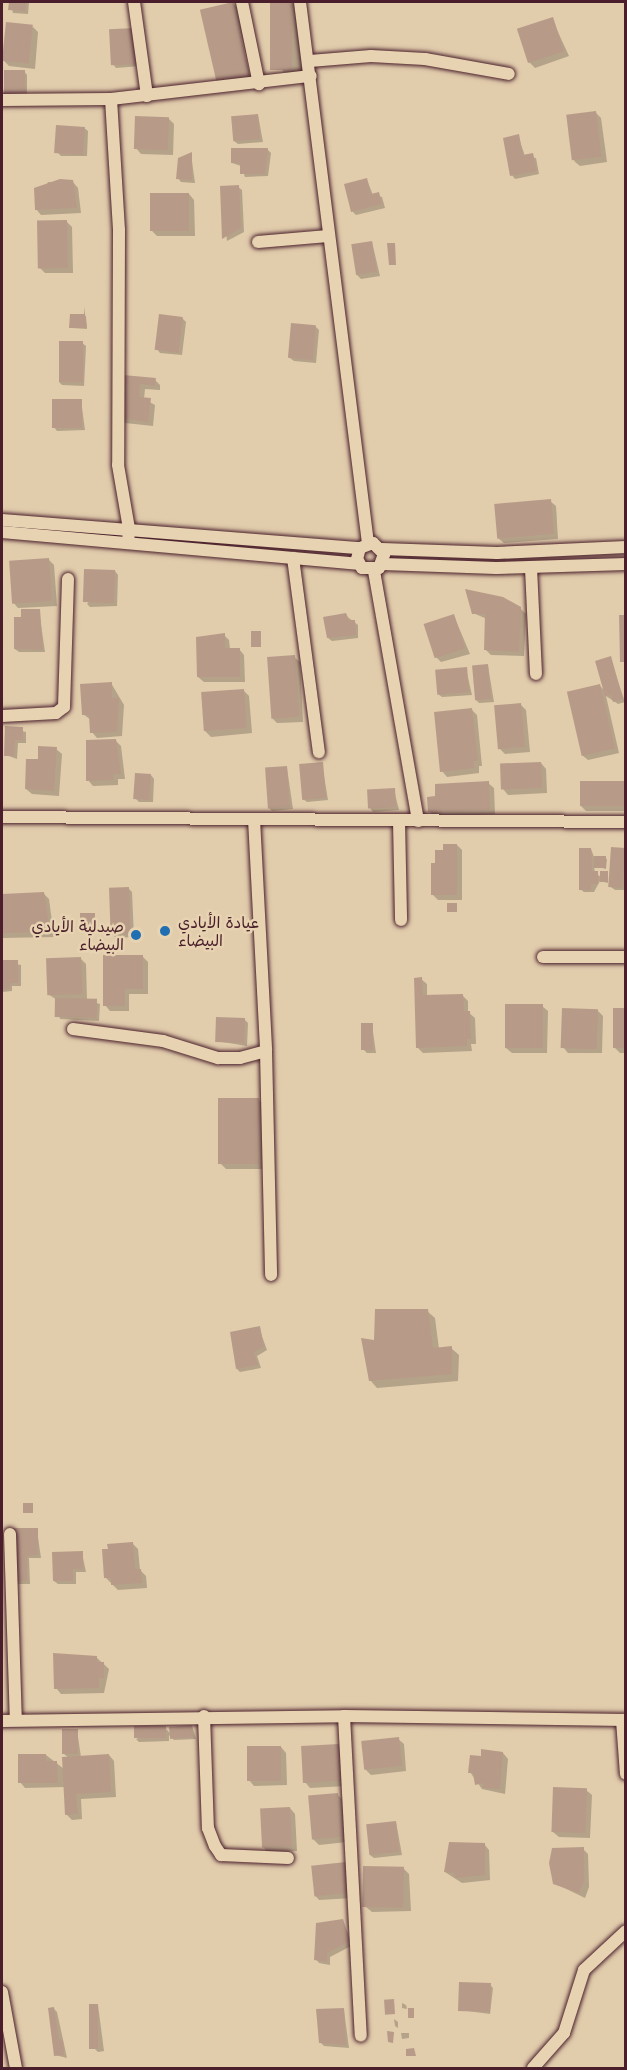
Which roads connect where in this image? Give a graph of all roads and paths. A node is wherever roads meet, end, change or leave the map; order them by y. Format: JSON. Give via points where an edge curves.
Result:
{"nodes":[{"id":1,"x":134,"y":2,"type":"edge"},
{"id":2,"x":242,"y":2,"type":"edge"},
{"id":3,"x":300,"y":2,"type":"edge"},
{"id":4,"x":310,"y":60,"type":"junction"},
{"id":5,"x":509,"y":74,"type":"dead end"},
{"id":6,"x":311,"y":76,"type":"junction"},
{"id":7,"x":259,"y":84,"type":"junction"},
{"id":8,"x":147,"y":96,"type":"junction"},
{"id":9,"x":111,"y":99,"type":"junction"},
{"id":10,"x":2,"y":100,"type":"edge"},
{"id":11,"x":328,"y":236,"type":"junction"},
{"id":12,"x":258,"y":242,"type":"dead end"},
{"id":13,"x":2,"y":519,"type":"edge"},
{"id":14,"x":2,"y":532,"type":"edge"},
{"id":15,"x":129,"y":536,"type":"junction"},
{"id":16,"x":364,"y":545,"type":"junction"},
{"id":17,"x":626,"y":547,"type":"edge"},
{"id":18,"x":382,"y":549,"type":"junction"},
{"id":19,"x":568,"y":551,"type":"junction"},
{"id":20,"x":292,"y":558,"type":"junction"},
{"id":21,"x":358,"y":564,"type":"junction"},
{"id":22,"x":626,"y":564,"type":"edge"},
{"id":23,"x":570,"y":567,"type":"junction"},
{"id":24,"x":378,"y":568,"type":"junction"},
{"id":25,"x":531,"y":568,"type":"junction"},
{"id":26,"x":68,"y":579,"type":"dead end"},
{"id":27,"x":536,"y":674,"type":"dead end"},
{"id":28,"x":2,"y":716,"type":"edge"},
{"id":29,"x":319,"y":752,"type":"dead end"},
{"id":30,"x":2,"y":817,"type":"edge"},
{"id":31,"x":254,"y":819,"type":"junction"},
{"id":32,"x":399,"y":821,"type":"junction"},
{"id":33,"x":418,"y":821,"type":"junction"},
{"id":34,"x":626,"y":822,"type":"edge"},
{"id":35,"x":401,"y":920,"type":"dead end"},
{"id":36,"x":543,"y":957,"type":"dead end"},
{"id":37,"x":626,"y":957,"type":"edge"},
{"id":38,"x":73,"y":1029,"type":"dead end"},
{"id":39,"x":266,"y":1051,"type":"junction"},
{"id":40,"x":271,"y":1275,"type":"dead end"},
{"id":41,"x":10,"y":1534,"type":"dead end"},
{"id":42,"x":204,"y":1716,"type":"junction"},
{"id":43,"x":344,"y":1716,"type":"junction"},
{"id":44,"x":16,"y":1720,"type":"junction"},
{"id":45,"x":624,"y":1720,"type":"edge"},
{"id":46,"x":2,"y":1721,"type":"edge"},
{"id":47,"x":626,"y":1774,"type":"edge"},
{"id":48,"x":288,"y":1858,"type":"dead end"},
{"id":49,"x":626,"y":1931,"type":"edge"},
{"id":50,"x":2,"y":1992,"type":"edge"},
{"id":51,"x":361,"y":2036,"type":"dead end"},
{"id":52,"x":16,"y":2068,"type":"edge"},
{"id":53,"x":533,"y":2068,"type":"edge"}],
"edges":[{"from":1,"to":8,"type":"street"},
{"from":2,"to":7,"type":"street"},
{"from":3,"to":4,"type":"street"},
{"from":4,"to":5,"type":"street","via":[[371,56],[425,59]]},
{"from":4,"to":6,"type":"street"},
{"from":6,"to":7,"type":"street"},
{"from":6,"to":11,"type":"street"},
{"from":7,"to":8,"type":"street"},
{"from":8,"to":9,"type":"street"},
{"from":9,"to":10,"type":"street"},
{"from":9,"to":15,"type":"street","via":[[119,230],[118,465]]},
{"from":11,"to":12,"type":"street"},
{"from":11,"to":16,"type":"street"},
{"from":13,"to":15,"type":"street"},
{"from":14,"to":15,"type":"street"},
{"from":15,"to":16,"type":"street"},
{"from":15,"to":20,"type":"street"},
{"from":16,"to":18,"type":"street"},
{"from":16,"to":21,"type":"street"},
{"from":17,"to":19,"type":"street"},
{"from":18,"to":19,"type":"street"},
{"from":18,"to":24,"type":"street"},
{"from":19,"to":23,"type":"street"},
{"from":20,"to":21,"type":"street"},
{"from":20,"to":29,"type":"street"},
{"from":21,"to":24,"type":"street"},
{"from":22,"to":23,"type":"street"},
{"from":23,"to":25,"type":"street"},
{"from":24,"to":25,"type":"street"},
{"from":24,"to":33,"type":"street"},
{"from":25,"to":27,"type":"street"},
{"from":26,"to":28,"type":"street","via":[[64,707],[56,713]]},
{"from":30,"to":31,"type":"street"},
{"from":31,"to":32,"type":"street"},
{"from":31,"to":39,"type":"street"},
{"from":32,"to":33,"type":"street"},
{"from":32,"to":35,"type":"street"},
{"from":33,"to":34,"type":"street"},
{"from":36,"to":37,"type":"street"},
{"from":38,"to":39,"type":"street","via":[[163,1041],[218,1058],[240,1058]]},
{"from":39,"to":40,"type":"street"},
{"from":41,"to":44,"type":"street"},
{"from":42,"to":43,"type":"street"},
{"from":42,"to":44,"type":"street"},
{"from":42,"to":48,"type":"street","via":[[208,1828],[215,1846],[221,1855]]},
{"from":43,"to":45,"type":"street"},
{"from":43,"to":51,"type":"street"},
{"from":44,"to":46,"type":"street"},
{"from":45,"to":47,"type":"street"},
{"from":49,"to":53,"type":"street","via":[[584,1970],[564,2033]]},
{"from":50,"to":52,"type":"street"}]}
